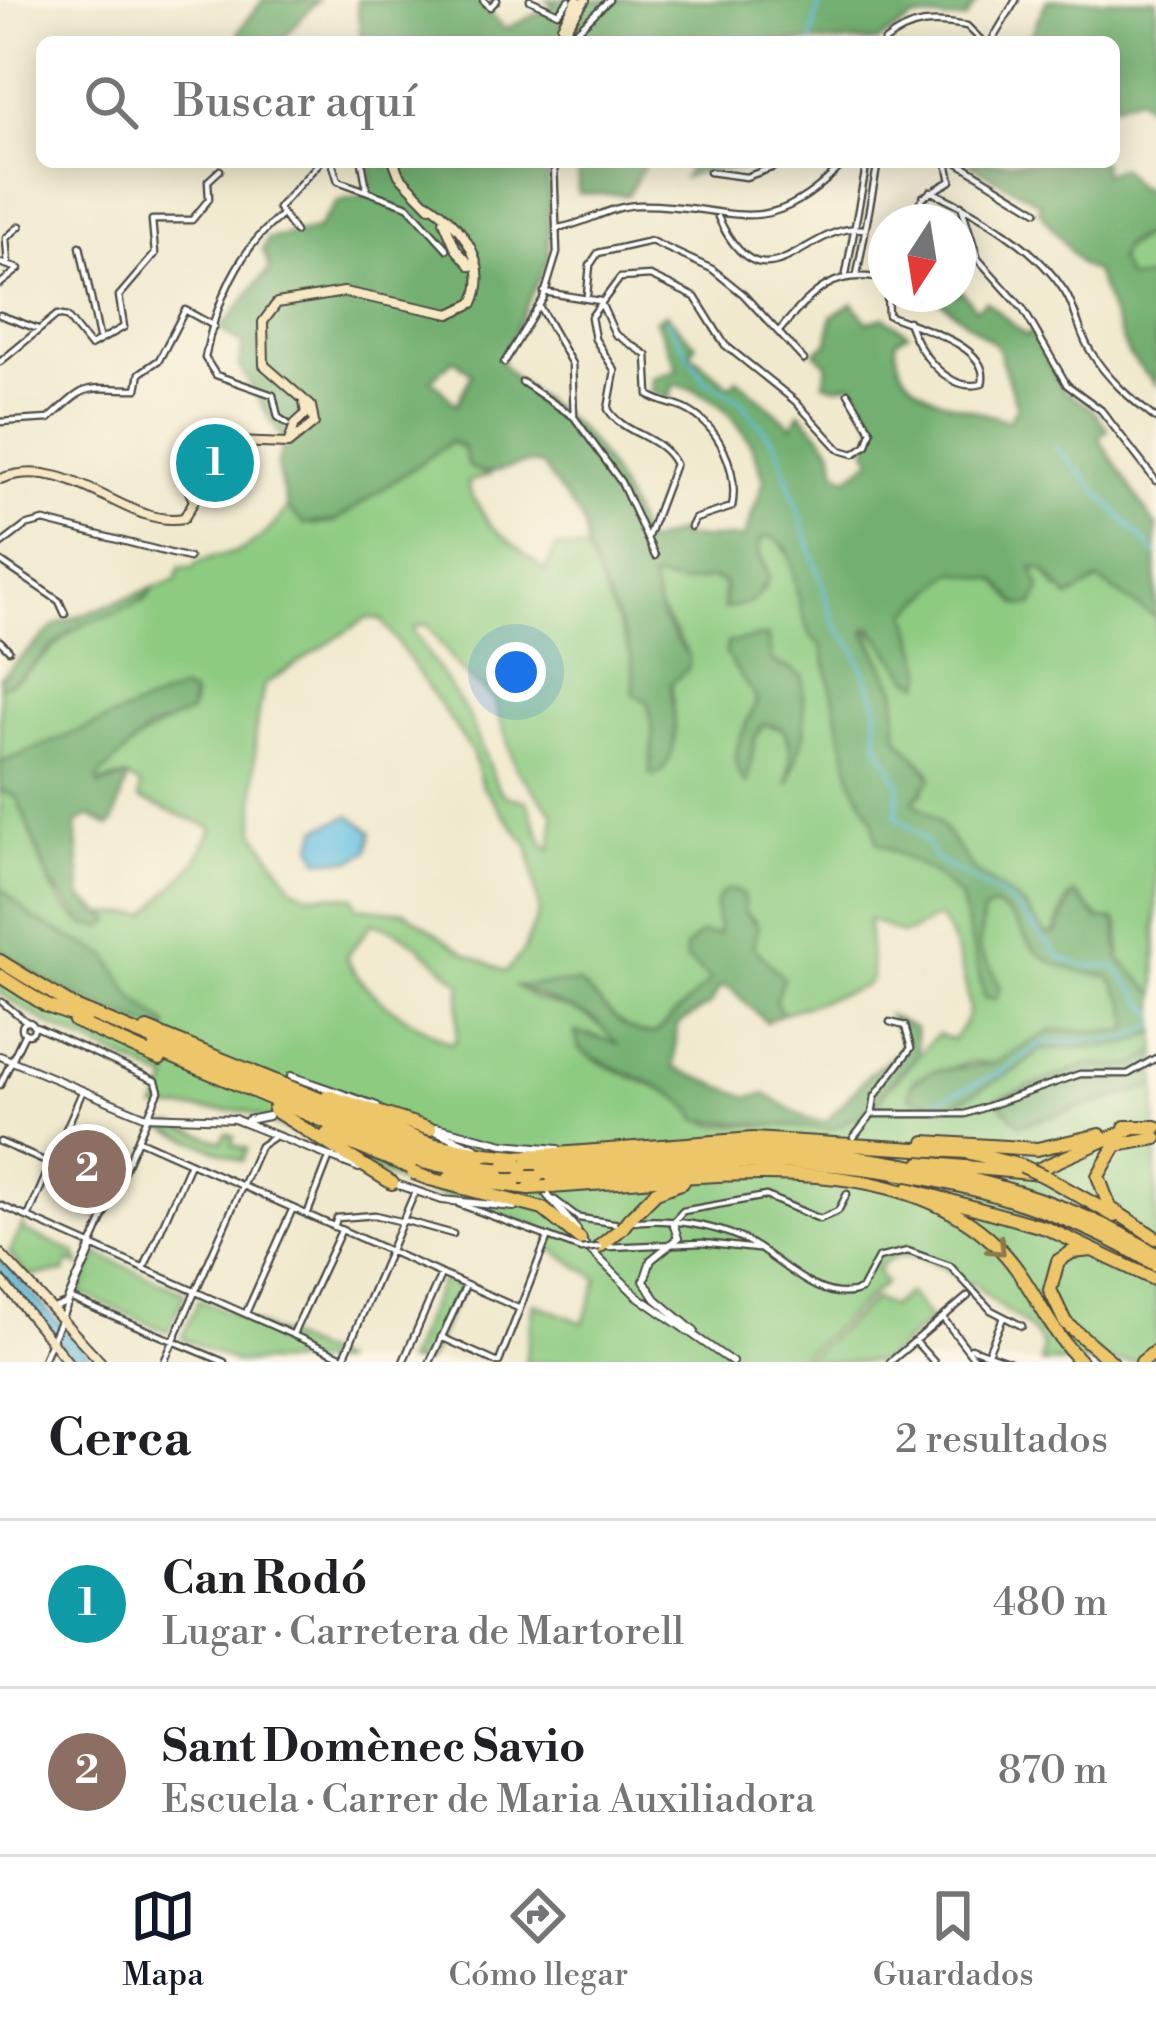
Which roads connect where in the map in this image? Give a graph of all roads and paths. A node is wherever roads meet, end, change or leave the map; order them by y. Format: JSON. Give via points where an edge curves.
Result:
{"nodes":[{"id":1,"x":483,"y":0,"type":"edge"},
{"id":2,"x":497,"y":0,"type":"edge"},
{"id":3,"x":530,"y":0,"type":"edge"},
{"id":4,"x":577,"y":0,"type":"edge"},
{"id":5,"x":609,"y":0,"type":"edge"},
{"id":6,"x":1016,"y":0,"type":"edge"},
{"id":7,"x":557,"y":36,"type":"edge"},
{"id":8,"x":572,"y":36,"type":"edge"},
{"id":9,"x":892,"y":36,"type":"edge"},
{"id":10,"x":980,"y":36,"type":"edge"},
{"id":11,"x":991,"y":36,"type":"edge"},
{"id":12,"x":315,"y":168,"type":"edge"},
{"id":13,"x":334,"y":168,"type":"edge"},
{"id":14,"x":363,"y":168,"type":"edge"},
{"id":15,"x":397,"y":168,"type":"edge"},
{"id":16,"x":554,"y":168,"type":"edge"},
{"id":17,"x":771,"y":168,"type":"edge"},
{"id":18,"x":839,"y":168,"type":"edge"},
{"id":19,"x":866,"y":168,"type":"edge"},
{"id":20,"x":877,"y":168,"type":"edge"},
{"id":21,"x":948,"y":168,"type":"edge"},
{"id":22,"x":967,"y":168,"type":"edge"},
{"id":23,"x":220,"y":170,"type":"dead end"},
{"id":24,"x":709,"y":172,"type":"dead end"},
{"id":25,"x":367,"y":190,"type":"junction"},
{"id":26,"x":931,"y":191,"type":"junction"},
{"id":27,"x":428,"y":203,"type":"junction"},
{"id":28,"x":918,"y":204,"type":"edge"},
{"id":29,"x":959,"y":204,"type":"edge"},
{"id":30,"x":1037,"y":211,"type":"dead end"},
{"id":31,"x":280,"y":212,"type":"junction"},
{"id":32,"x":976,"y":215,"type":"edge"},
{"id":33,"x":718,"y":217,"type":"junction"},
{"id":34,"x":455,"y":225,"type":"junction"},
{"id":35,"x":20,"y":226,"type":"dead end"},
{"id":36,"x":855,"y":227,"type":"junction"},
{"id":37,"x":558,"y":228,"type":"junction"},
{"id":38,"x":864,"y":229,"type":"junction"},
{"id":39,"x":295,"y":232,"type":"dead end"},
{"id":40,"x":80,"y":246,"type":"dead end"},
{"id":41,"x":454,"y":246,"type":"junction"},
{"id":42,"x":976,"y":254,"type":"edge"},
{"id":43,"x":473,"y":255,"type":"junction"},
{"id":44,"x":4,"y":264,"type":"edge"},
{"id":45,"x":846,"y":275,"type":"junction"},
{"id":46,"x":856,"y":275,"type":"junction"},
{"id":47,"x":868,"y":277,"type":"edge"},
{"id":48,"x":0,"y":284,"type":"edge"},
{"id":49,"x":544,"y":292,"type":"junction"},
{"id":50,"x":587,"y":295,"type":"junction"},
{"id":51,"x":477,"y":296,"type":"junction"},
{"id":52,"x":600,"y":301,"type":"junction"},
{"id":53,"x":539,"y":307,"type":"junction"},
{"id":54,"x":888,"y":312,"type":"edge"},
{"id":55,"x":0,"y":315,"type":"edge"},
{"id":56,"x":908,"y":321,"type":"junction"},
{"id":57,"x":214,"y":326,"type":"junction"},
{"id":58,"x":38,"y":329,"type":"junction"},
{"id":59,"x":779,"y":331,"type":"junction"},
{"id":60,"x":99,"y":337,"type":"junction"},
{"id":61,"x":804,"y":360,"type":"dead end"},
{"id":62,"x":0,"y":362,"type":"edge"},
{"id":63,"x":504,"y":363,"type":"dead end"},
{"id":64,"x":274,"y":378,"type":"junction"},
{"id":65,"x":522,"y":382,"type":"dead end"},
{"id":66,"x":848,"y":393,"type":"dead end"},
{"id":67,"x":299,"y":397,"type":"junction"},
{"id":68,"x":316,"y":404,"type":"junction"},
{"id":69,"x":574,"y":417,"type":"junction"},
{"id":70,"x":1156,"y":419,"type":"edge"},
{"id":71,"x":0,"y":422,"type":"edge"},
{"id":72,"x":314,"y":423,"type":"junction"},
{"id":73,"x":295,"y":429,"type":"junction"},
{"id":74,"x":289,"y":447,"type":"junction"},
{"id":75,"x":0,"y":479,"type":"edge"},
{"id":76,"x":1156,"y":481,"type":"edge"},
{"id":77,"x":691,"y":527,"type":"dead end"},
{"id":78,"x":647,"y":539,"type":"junction"},
{"id":79,"x":0,"y":545,"type":"edge"},
{"id":80,"x":655,"y":556,"type":"dead end"},
{"id":81,"x":189,"y":558,"type":"dead end"},
{"id":82,"x":0,"y":561,"type":"edge"},
{"id":83,"x":65,"y":614,"type":"dead end"},
{"id":84,"x":0,"y":640,"type":"edge"},
{"id":85,"x":9,"y":650,"type":"dead end"},
{"id":86,"x":0,"y":961,"type":"edge"},
{"id":87,"x":0,"y":976,"type":"edge"},
{"id":88,"x":2,"y":1002,"type":"edge"},
{"id":89,"x":52,"y":1002,"type":"junction"},
{"id":90,"x":890,"y":1022,"type":"dead end"},
{"id":91,"x":31,"y":1024,"type":"junction"},
{"id":92,"x":0,"y":1056,"type":"edge"},
{"id":93,"x":1156,"y":1058,"type":"edge"},
{"id":94,"x":10,"y":1061,"type":"junction"},
{"id":95,"x":251,"y":1071,"type":"junction"},
{"id":96,"x":291,"y":1082,"type":"junction"},
{"id":97,"x":0,"y":1085,"type":"edge"},
{"id":98,"x":82,"y":1090,"type":"junction"},
{"id":99,"x":378,"y":1106,"type":"junction"},
{"id":100,"x":271,"y":1114,"type":"junction"},
{"id":101,"x":872,"y":1114,"type":"junction"},
{"id":102,"x":148,"y":1117,"type":"junction"},
{"id":103,"x":234,"y":1119,"type":"junction"},
{"id":104,"x":1156,"y":1127,"type":"edge"},
{"id":105,"x":1132,"y":1128,"type":"junction"},
{"id":106,"x":285,"y":1137,"type":"junction"},
{"id":107,"x":1156,"y":1138,"type":"edge"},
{"id":108,"x":139,"y":1140,"type":"junction"},
{"id":109,"x":853,"y":1141,"type":"junction"},
{"id":110,"x":0,"y":1142,"type":"edge"},
{"id":111,"x":628,"y":1146,"type":"junction"},
{"id":112,"x":812,"y":1153,"type":"junction"},
{"id":113,"x":330,"y":1156,"type":"junction"},
{"id":114,"x":425,"y":1160,"type":"junction"},
{"id":115,"x":190,"y":1163,"type":"junction"},
{"id":116,"x":51,"y":1164,"type":"junction"},
{"id":117,"x":532,"y":1178,"type":"junction"},
{"id":118,"x":836,"y":1180,"type":"junction"},
{"id":119,"x":398,"y":1185,"type":"junction"},
{"id":120,"x":241,"y":1186,"type":"junction"},
{"id":121,"x":415,"y":1192,"type":"junction"},
{"id":122,"x":847,"y":1194,"type":"dead end"},
{"id":123,"x":442,"y":1200,"type":"junction"},
{"id":124,"x":0,"y":1205,"type":"edge"},
{"id":125,"x":934,"y":1205,"type":"junction"},
{"id":126,"x":292,"y":1208,"type":"junction"},
{"id":127,"x":308,"y":1215,"type":"junction"},
{"id":128,"x":28,"y":1217,"type":"junction"},
{"id":129,"x":403,"y":1221,"type":"junction"},
{"id":130,"x":673,"y":1223,"type":"junction"},
{"id":131,"x":334,"y":1226,"type":"junction"},
{"id":132,"x":342,"y":1230,"type":"junction"},
{"id":133,"x":452,"y":1234,"type":"dead end"},
{"id":134,"x":1152,"y":1235,"type":"edge"},
{"id":135,"x":548,"y":1238,"type":"junction"},
{"id":136,"x":580,"y":1244,"type":"junction"},
{"id":137,"x":93,"y":1247,"type":"junction"},
{"id":138,"x":670,"y":1247,"type":"junction"},
{"id":139,"x":597,"y":1250,"type":"junction"},
{"id":140,"x":391,"y":1252,"type":"junction"},
{"id":141,"x":0,"y":1253,"type":"edge"},
{"id":142,"x":768,"y":1254,"type":"junction"},
{"id":143,"x":1156,"y":1254,"type":"edge"},
{"id":144,"x":1121,"y":1260,"type":"junction"},
{"id":145,"x":1156,"y":1265,"type":"edge"},
{"id":146,"x":144,"y":1268,"type":"junction"},
{"id":147,"x":16,"y":1273,"type":"junction"},
{"id":148,"x":441,"y":1274,"type":"junction"},
{"id":149,"x":2,"y":1280,"type":"edge"},
{"id":150,"x":1156,"y":1280,"type":"edge"},
{"id":151,"x":466,"y":1285,"type":"junction"},
{"id":152,"x":195,"y":1292,"type":"junction"},
{"id":153,"x":972,"y":1294,"type":"junction"},
{"id":154,"x":72,"y":1299,"type":"junction"},
{"id":155,"x":50,"y":1306,"type":"junction"},
{"id":156,"x":518,"y":1308,"type":"junction"},
{"id":157,"x":1044,"y":1310,"type":"junction"},
{"id":158,"x":246,"y":1313,"type":"junction"},
{"id":159,"x":943,"y":1318,"type":"junction"},
{"id":160,"x":1003,"y":1318,"type":"junction"},
{"id":161,"x":61,"y":1321,"type":"junction"},
{"id":162,"x":1022,"y":1326,"type":"dead end"},
{"id":163,"x":293,"y":1334,"type":"junction"},
{"id":164,"x":441,"y":1337,"type":"junction"},
{"id":165,"x":173,"y":1339,"type":"junction"},
{"id":166,"x":51,"y":1341,"type":"junction"},
{"id":167,"x":915,"y":1341,"type":"junction"},
{"id":168,"x":971,"y":1348,"type":"junction"},
{"id":169,"x":718,"y":1352,"type":"junction"},
{"id":170,"x":988,"y":1353,"type":"junction"},
{"id":171,"x":1155,"y":1357,"type":"edge"},
{"id":172,"x":213,"y":1360,"type":"edge"},
{"id":173,"x":343,"y":1360,"type":"edge"},
{"id":174,"x":42,"y":1362,"type":"edge"},
{"id":175,"x":68,"y":1362,"type":"edge"},
{"id":176,"x":101,"y":1362,"type":"edge"},
{"id":177,"x":164,"y":1362,"type":"edge"},
{"id":178,"x":224,"y":1362,"type":"edge"},
{"id":179,"x":354,"y":1362,"type":"edge"},
{"id":180,"x":403,"y":1362,"type":"edge"},
{"id":181,"x":430,"y":1362,"type":"edge"},
{"id":182,"x":497,"y":1362,"type":"edge"},
{"id":183,"x":732,"y":1362,"type":"edge"},
{"id":184,"x":890,"y":1362,"type":"edge"},
{"id":185,"x":934,"y":1362,"type":"edge"},
{"id":186,"x":980,"y":1362,"type":"edge"},
{"id":187,"x":1010,"y":1362,"type":"edge"},
{"id":188,"x":1069,"y":1362,"type":"edge"},
{"id":189,"x":1081,"y":1362,"type":"edge"},
{"id":190,"x":1112,"y":1362,"type":"edge"},
{"id":191,"x":1142,"y":1362,"type":"edge"}],
"edges":[{"from":1,"to":2,"type":"street","via":[[490,7]]},
{"from":3,"to":4,"type":"street","via":[[558,13]]},
{"from":4,"to":7,"type":"main road"},
{"from":5,"to":8,"type":"street"},
{"from":6,"to":11,"type":"street"},
{"from":9,"to":10,"type":"street","via":[[926,22],[968,26]]},
{"from":12,"to":31,"type":"street"},
{"from":13,"to":25,"type":"street","via":[[338,181]]},
{"from":14,"to":25,"type":"street"},
{"from":15,"to":27,"type":"main road"},
{"from":16,"to":37,"type":"street"},
{"from":17,"to":24,"type":"street","via":[[746,177]]},
{"from":18,"to":33,"type":"street","via":[[783,210]]},
{"from":19,"to":36,"type":"street"},
{"from":20,"to":38,"type":"street"},
{"from":21,"to":26,"type":"street","via":[[951,182]]},
{"from":22,"to":30,"type":"street"},
{"from":23,"to":60,"type":"street","via":[[189,222],[152,220],[155,254],[119,296],[125,324]]},
{"from":25,"to":41,"type":"street","via":[[414,210],[439,246]]},
{"from":26,"to":28,"type":"street"},
{"from":26,"to":29,"type":"street"},
{"from":27,"to":34,"type":"main road"},
{"from":27,"to":41,"type":"main road"},
{"from":31,"to":39,"type":"street"},
{"from":31,"to":57,"type":"street","via":[[232,274]]},
{"from":32,"to":70,"type":"street","via":[[1062,288],[1091,353]]},
{"from":33,"to":36,"type":"street","via":[[747,258],[760,263]]},
{"from":33,"to":37,"type":"street","via":[[629,206]]},
{"from":34,"to":41,"type":"main road"},
{"from":34,"to":43,"type":"main road"},
{"from":35,"to":44,"type":"street","via":[[6,238]]},
{"from":36,"to":38,"type":"street"},
{"from":36,"to":45,"type":"street"},
{"from":37,"to":49,"type":"street"},
{"from":38,"to":46,"type":"street"},
{"from":40,"to":60,"type":"street"},
{"from":41,"to":43,"type":"main road"},
{"from":41,"to":51,"type":"main road","via":[[471,266]]},
{"from":42,"to":76,"type":"street","via":[[1023,309],[1066,385],[1101,410]]},
{"from":43,"to":51,"type":"main road"},
{"from":44,"to":48,"type":"street","via":[[19,271]]},
{"from":45,"to":46,"type":"street"},
{"from":45,"to":59,"type":"street","via":[[812,292]]},
{"from":46,"to":47,"type":"street"},
{"from":49,"to":50,"type":"street"},
{"from":49,"to":53,"type":"street"},
{"from":50,"to":52,"type":"street"},
{"from":50,"to":59,"type":"street","via":[[598,253],[651,241],[721,275]]},
{"from":51,"to":64,"type":"main road","via":[[456,314],[352,293],[283,301],[262,328],[264,365]]},
{"from":52,"to":66,"type":"street","via":[[628,274],[688,292],[725,345],[854,454],[872,431]]},
{"from":52,"to":77,"type":"street","via":[[615,334],[647,355],[649,395],[697,417],[726,456],[732,507]]},
{"from":52,"to":78,"type":"street","via":[[591,328],[615,371],[611,416],[658,441],[675,464]]},
{"from":53,"to":63,"type":"street"},
{"from":53,"to":69,"type":"street","via":[[572,364]]},
{"from":54,"to":56,"type":"street"},
{"from":55,"to":58,"type":"street"},
{"from":56,"to":56,"type":"street","via":[[956,344],[982,371],[982,384],[962,384],[939,370]]},
{"from":57,"to":71,"type":"street","via":[[185,310],[137,389],[79,390],[50,419]]},
{"from":57,"to":73,"type":"street","via":[[209,369],[273,395],[278,417]]},
{"from":58,"to":60,"type":"street","via":[[62,315],[85,344]]},
{"from":58,"to":62,"type":"street"},
{"from":59,"to":61,"type":"street"},
{"from":64,"to":67,"type":"main road"},
{"from":64,"to":68,"type":"main road"},
{"from":65,"to":69,"type":"street"},
{"from":67,"to":72,"type":"main road","via":[[313,408]]},
{"from":67,"to":73,"type":"main road","via":[[307,411]]},
{"from":68,"to":72,"type":"main road"},
{"from":68,"to":74,"type":"main road","via":[[316,429]]},
{"from":69,"to":78,"type":"street","via":[[621,482]]},
{"from":72,"to":73,"type":"main road"},
{"from":73,"to":74,"type":"main road"},
{"from":74,"to":75,"type":"main road","via":[[194,441],[181,451],[179,469],[194,501],[180,519],[40,470]]},
{"from":78,"to":80,"type":"street"},
{"from":79,"to":81,"type":"street","via":[[44,521]]},
{"from":82,"to":83,"type":"street","via":[[59,601]]},
{"from":84,"to":85,"type":"street"},
{"from":86,"to":89,"type":"highway"},
{"from":87,"to":89,"type":"highway"},
{"from":88,"to":91,"type":"street"},
{"from":89,"to":95,"type":"highway","via":[[87,1004]]},
{"from":89,"to":100,"type":"highway"},
{"from":89,"to":114,"type":"highway"},
{"from":90,"to":101,"type":"street","via":[[905,1026],[911,1048],[874,1096]]},
{"from":91,"to":94,"type":"street"},
{"from":91,"to":102,"type":"street","via":[[156,1082]]},
{"from":92,"to":94,"type":"street"},
{"from":93,"to":101,"type":"street","via":[[1128,1074],[1080,1074],[965,1114]]},
{"from":94,"to":97,"type":"street"},
{"from":94,"to":98,"type":"street"},
{"from":95,"to":96,"type":"highway"},
{"from":95,"to":114,"type":"highway"},
{"from":96,"to":99,"type":"street"},
{"from":96,"to":114,"type":"highway"},
{"from":98,"to":102,"type":"street"},
{"from":98,"to":116,"type":"street"},
{"from":99,"to":111,"type":"street","via":[[503,1144]]},
{"from":99,"to":114,"type":"street"},
{"from":100,"to":103,"type":"street"},
{"from":100,"to":106,"type":"street"},
{"from":100,"to":114,"type":"highway","via":[[397,1163]]},
{"from":100,"to":119,"type":"highway"},
{"from":101,"to":109,"type":"street"},
{"from":102,"to":103,"type":"street"},
{"from":102,"to":108,"type":"street"},
{"from":103,"to":106,"type":"street"},
{"from":104,"to":105,"type":"highway"},
{"from":105,"to":109,"type":"highway","via":[[1037,1148]]},
{"from":105,"to":112,"type":"highway","via":[[1019,1175]]},
{"from":106,"to":113,"type":"street"},
{"from":106,"to":120,"type":"street","via":[[266,1140]]},
{"from":107,"to":134,"type":"highway","via":[[1116,1145],[1098,1176],[1106,1202]]},
{"from":108,"to":115,"type":"street"},
{"from":108,"to":137,"type":"street"},
{"from":109,"to":111,"type":"highway"},
{"from":109,"to":134,"type":"highway","bridge":true,"via":[[1022,1166]]},
{"from":110,"to":116,"type":"street"},
{"from":111,"to":117,"type":"highway"},
{"from":112,"to":117,"type":"highway","via":[[736,1151]]},
{"from":112,"to":143,"type":"highway","via":[[1028,1198]]},
{"from":113,"to":119,"type":"street"},
{"from":113,"to":127,"type":"street"},
{"from":114,"to":117,"type":"highway"},
{"from":114,"to":117,"type":"highway","bridge":true,"via":[[504,1166]]},
{"from":114,"to":117,"type":"street","via":[[500,1158]]},
{"from":114,"to":117,"type":"highway","bridge":true,"via":[[486,1154]]},
{"from":114,"to":119,"type":"street"},
{"from":114,"to":121,"type":"street"},
{"from":114,"to":136,"type":"highway","via":[[543,1209]]},
{"from":115,"to":120,"type":"street"},
{"from":115,"to":146,"type":"street"},
{"from":116,"to":128,"type":"street"},
{"from":117,"to":118,"type":"highway"},
{"from":117,"to":130,"type":"street","via":[[591,1222]]},
{"from":117,"to":139,"type":"street"},
{"from":117,"to":145,"type":"highway","via":[[753,1162],[875,1172],[1026,1206]]},
{"from":118,"to":125,"type":"highway"},
{"from":118,"to":144,"type":"highway","via":[[995,1211]]},
{"from":119,"to":121,"type":"street"},
{"from":120,"to":126,"type":"street"},
{"from":120,"to":152,"type":"street"},
{"from":121,"to":123,"type":"street"},
{"from":121,"to":129,"type":"street"},
{"from":122,"to":130,"type":"street","via":[[838,1211],[820,1219],[766,1196],[683,1211]]},
{"from":123,"to":135,"type":"street"},
{"from":123,"to":136,"type":"street","via":[[531,1209]]},
{"from":124,"to":128,"type":"street"},
{"from":125,"to":139,"type":"highway","via":[[834,1185],[714,1178],[662,1189]]},
{"from":125,"to":157,"type":"highway","one_way":true,"via":[[991,1239]]},
{"from":126,"to":127,"type":"street"},
{"from":126,"to":158,"type":"street"},
{"from":127,"to":131,"type":"street"},
{"from":128,"to":137,"type":"street"},
{"from":129,"to":131,"type":"street","via":[[362,1215],[337,1218]]},
{"from":129,"to":133,"type":"street"},
{"from":129,"to":140,"type":"street"},
{"from":130,"to":138,"type":"street","via":[[679,1234]]},
{"from":130,"to":142,"type":"street","via":[[737,1236]]},
{"from":131,"to":132,"type":"street"},
{"from":132,"to":140,"type":"street"},
{"from":132,"to":163,"type":"street"},
{"from":135,"to":136,"type":"street"},
{"from":135,"to":156,"type":"street"},
{"from":136,"to":139,"type":"street"},
{"from":137,"to":146,"type":"street"},
{"from":137,"to":154,"type":"street"},
{"from":137,"to":155,"type":"street","via":[[64,1306]]},
{"from":138,"to":139,"type":"street"},
{"from":138,"to":142,"type":"street","via":[[703,1243]]},
{"from":138,"to":169,"type":"street","via":[[648,1263],[645,1285]]},
{"from":139,"to":169,"type":"street","via":[[636,1295]]},
{"from":140,"to":148,"type":"street"},
{"from":140,"to":173,"type":"street"},
{"from":141,"to":147,"type":"main road"},
{"from":142,"to":153,"type":"street","via":[[810,1283],[850,1294],[861,1290],[878,1258],[908,1250],[950,1266]]},
{"from":144,"to":150,"type":"highway"},
{"from":144,"to":190,"type":"highway","via":[[1072,1252],[1050,1281],[1065,1322]]},
{"from":146,"to":152,"type":"street"},
{"from":147,"to":149,"type":"street"},
{"from":147,"to":155,"type":"main road"},
{"from":148,"to":151,"type":"street"},
{"from":148,"to":180,"type":"street"},
{"from":149,"to":166,"type":"main road"},
{"from":151,"to":156,"type":"street"},
{"from":151,"to":164,"type":"street"},
{"from":152,"to":158,"type":"street"},
{"from":152,"to":165,"type":"street"},
{"from":153,"to":159,"type":"street"},
{"from":153,"to":160,"type":"street"},
{"from":154,"to":161,"type":"street"},
{"from":154,"to":165,"type":"street"},
{"from":155,"to":161,"type":"main road"},
{"from":156,"to":182,"type":"street"},
{"from":157,"to":188,"type":"highway"},
{"from":157,"to":189,"type":"highway"},
{"from":158,"to":163,"type":"street"},
{"from":159,"to":167,"type":"street"},
{"from":159,"to":168,"type":"street"},
{"from":160,"to":162,"type":"street"},
{"from":160,"to":170,"type":"street"},
{"from":161,"to":166,"type":"street"},
{"from":161,"to":176,"type":"main road"},
{"from":163,"to":173,"type":"street"},
{"from":164,"to":181,"type":"street"},
{"from":164,"to":182,"type":"street"},
{"from":165,"to":172,"type":"street"},
{"from":165,"to":177,"type":"street"},
{"from":166,"to":174,"type":"street"},
{"from":166,"to":175,"type":"main road"},
{"from":167,"to":184,"type":"street"},
{"from":167,"to":185,"type":"street"},
{"from":168,"to":170,"type":"street"},
{"from":168,"to":186,"type":"street"},
{"from":169,"to":183,"type":"street"},
{"from":170,"to":186,"type":"street"},
{"from":170,"to":187,"type":"street"},
{"from":171,"to":191,"type":"highway"},
{"from":172,"to":178,"type":"street"},
{"from":173,"to":179,"type":"street"}]}
